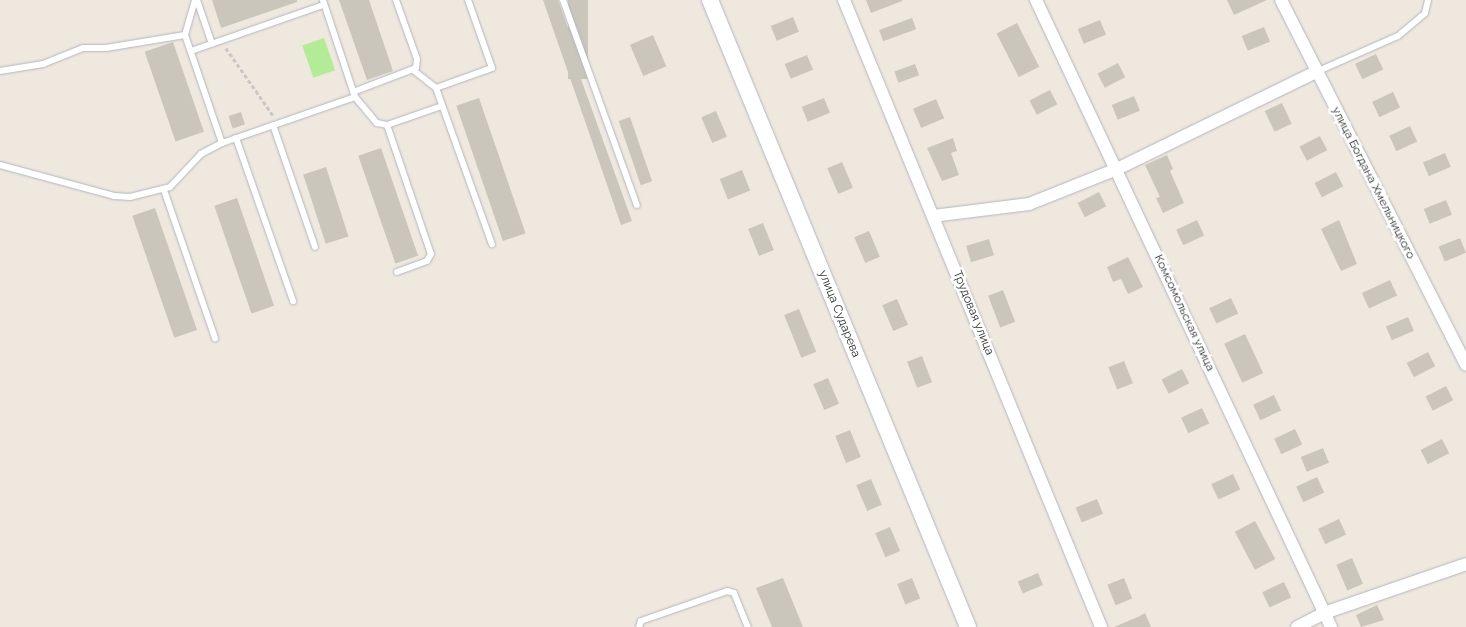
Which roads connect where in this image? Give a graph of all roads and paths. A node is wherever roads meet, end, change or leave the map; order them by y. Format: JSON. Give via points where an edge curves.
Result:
{"nodes":[{"id":1,"x":196,"y":0,"type":"edge"},
{"id":2,"x":396,"y":0,"type":"edge"},
{"id":3,"x":468,"y":0,"type":"edge"},
{"id":4,"x":563,"y":0,"type":"edge"},
{"id":5,"x":710,"y":0,"type":"edge"},
{"id":6,"x":844,"y":0,"type":"edge"},
{"id":7,"x":1036,"y":0,"type":"edge"},
{"id":8,"x":1281,"y":0,"type":"edge"},
{"id":9,"x":1428,"y":0,"type":"edge"},
{"id":10,"x":323,"y":2,"type":"edge"},
{"id":11,"x":185,"y":34,"type":"junction"},
{"id":12,"x":220,"y":41,"type":"junction"},
{"id":13,"x":212,"y":44,"type":"junction"},
{"id":14,"x":191,"y":51,"type":"junction"},
{"id":15,"x":413,"y":70,"type":"junction"},
{"id":16,"x":0,"y":71,"type":"edge"},
{"id":17,"x":1316,"y":72,"type":"junction"},
{"id":18,"x":436,"y":88,"type":"junction"},
{"id":19,"x":354,"y":94,"type":"junction"},
{"id":20,"x":442,"y":106,"type":"junction"},
{"id":21,"x":276,"y":124,"type":"junction"},
{"id":22,"x":387,"y":126,"type":"junction"},
{"id":23,"x":236,"y":138,"type":"junction"},
{"id":24,"x":222,"y":143,"type":"junction"},
{"id":25,"x":0,"y":165,"type":"edge"},
{"id":26,"x":1117,"y":169,"type":"junction"},
{"id":27,"x":164,"y":190,"type":"junction"},
{"id":28,"x":637,"y":205,"type":"dead end"},
{"id":29,"x":933,"y":216,"type":"junction"},
{"id":30,"x":492,"y":244,"type":"dead end"},
{"id":31,"x":315,"y":246,"type":"dead end"},
{"id":32,"x":397,"y":272,"type":"dead end"},
{"id":33,"x":293,"y":301,"type":"dead end"},
{"id":34,"x":214,"y":338,"type":"dead end"},
{"id":35,"x":1466,"y":365,"type":"edge"},
{"id":36,"x":1466,"y":564,"type":"edge"},
{"id":37,"x":1324,"y":613,"type":"junction"},
{"id":38,"x":639,"y":627,"type":"edge"},
{"id":39,"x":748,"y":627,"type":"edge"},
{"id":40,"x":968,"y":627,"type":"edge"},
{"id":41,"x":1101,"y":627,"type":"edge"},
{"id":42,"x":1297,"y":627,"type":"edge"},
{"id":43,"x":1330,"y":627,"type":"edge"}],
"edges":[{"from":1,"to":11,"type":"lane"},
{"from":1,"to":13,"type":"lane"},
{"from":2,"to":15,"type":"lane","via":[[417,59]]},
{"from":3,"to":18,"type":"lane","via":[[492,68]]},
{"from":4,"to":28,"type":"lane"},
{"from":5,"to":40,"type":"street","name":"улица Сударева"},
{"from":6,"to":29,"type":"street","name":"Трудовая улица"},
{"from":7,"to":26,"type":"street","name":"Комсомольская улица"},
{"from":8,"to":17,"type":"street","name":"улица Богдана Хмельницкого"},
{"from":9,"to":17,"type":"lane","via":[[1425,13],[1398,36]]},
{"from":10,"to":12,"type":"lane"},
{"from":10,"to":19,"type":"lane"},
{"from":11,"to":14,"type":"lane"},
{"from":11,"to":16,"type":"lane","via":[[106,48],[83,48],[43,64]]},
{"from":12,"to":13,"type":"lane"},
{"from":12,"to":21,"type":"path"},
{"from":13,"to":14,"type":"lane"},
{"from":14,"to":24,"type":"lane"},
{"from":15,"to":18,"type":"lane"},
{"from":15,"to":19,"type":"lane"},
{"from":17,"to":26,"type":"street"},
{"from":17,"to":35,"type":"street","name":"улица Богдана Хмельницкого"},
{"from":18,"to":20,"type":"lane"},
{"from":19,"to":21,"type":"lane"},
{"from":19,"to":22,"type":"lane","via":[[377,123]]},
{"from":20,"to":22,"type":"lane"},
{"from":20,"to":30,"type":"lane"},
{"from":21,"to":23,"type":"lane"},
{"from":21,"to":31,"type":"lane"},
{"from":22,"to":32,"type":"lane","via":[[431,254],[427,261]]},
{"from":23,"to":24,"type":"lane"},
{"from":23,"to":33,"type":"lane"},
{"from":24,"to":27,"type":"lane","via":[[201,154]]},
{"from":25,"to":27,"type":"lane","via":[[114,196],[136,196]]},
{"from":26,"to":29,"type":"street","via":[[1029,204]]},
{"from":26,"to":37,"type":"street","name":"Комсомольская улица"},
{"from":27,"to":34,"type":"lane"},
{"from":29,"to":41,"type":"street","name":"Трудовая улица"},
{"from":36,"to":37,"type":"street"},
{"from":37,"to":42,"type":"street"},
{"from":37,"to":43,"type":"street","name":"Комсомольская улица"},
{"from":38,"to":39,"type":"lane","via":[[641,621],[727,591],[734,593]]}]}
